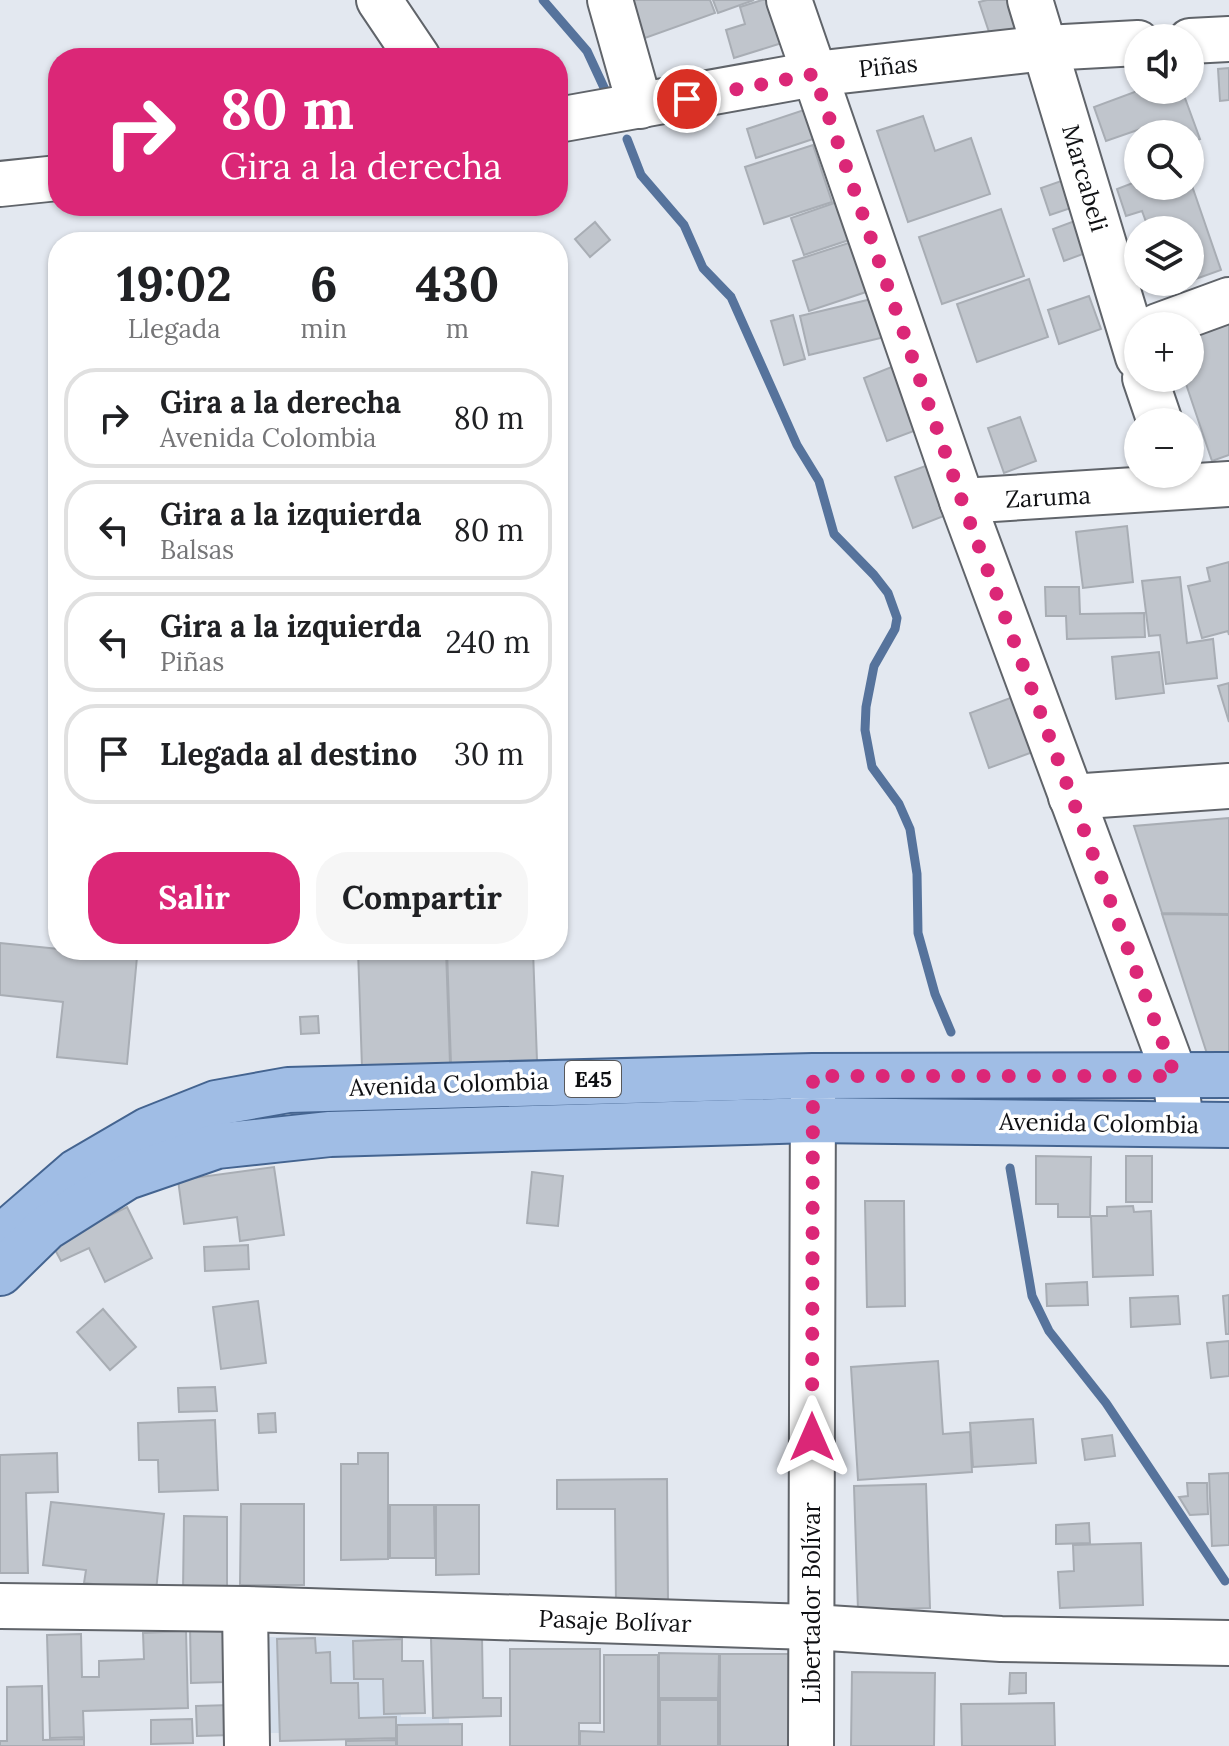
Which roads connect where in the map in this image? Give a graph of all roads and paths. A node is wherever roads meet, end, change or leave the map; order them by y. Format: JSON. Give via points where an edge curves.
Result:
{"nodes":[{"id":1,"x":379,"y":0,"type":"edge"},
{"id":2,"x":610,"y":0,"type":"edge"},
{"id":3,"x":789,"y":0,"type":"edge"},
{"id":4,"x":1030,"y":0,"type":"edge"},
{"id":5,"x":1229,"y":39,"type":"edge"},
{"id":6,"x":1204,"y":40,"type":"edge"},
{"id":7,"x":1124,"y":44,"type":"edge"},
{"id":8,"x":411,"y":48,"type":"edge"},
{"id":9,"x":1046,"y":48,"type":"junction"},
{"id":10,"x":814,"y":74,"type":"junction"},
{"id":11,"x":640,"y":106,"type":"junction"},
{"id":12,"x":568,"y":118,"type":"edge"},
{"id":13,"x":48,"y":179,"type":"edge"},
{"id":14,"x":0,"y":184,"type":"edge"},
{"id":15,"x":1229,"y":300,"type":"edge"},
{"id":16,"x":1132,"y":312,"type":"edge"},
{"id":17,"x":1201,"y":312,"type":"edge"},
{"id":18,"x":1204,"y":483,"type":"edge"},
{"id":19,"x":1229,"y":484,"type":"edge"},
{"id":20,"x":1124,"y":487,"type":"edge"},
{"id":21,"x":962,"y":501,"type":"junction"},
{"id":22,"x":1229,"y":786,"type":"edge"},
{"id":23,"x":1071,"y":797,"type":"junction"},
{"id":24,"x":1229,"y":1075,"type":"edge"},
{"id":25,"x":813,"y":1076,"type":"junction"},
{"id":26,"x":1175,"y":1076,"type":"junction"},
{"id":27,"x":811,"y":1120,"type":"junction"},
{"id":28,"x":1181,"y":1123,"type":"junction"},
{"id":29,"x":1229,"y":1125,"type":"edge"},
{"id":30,"x":0,"y":1238,"type":"edge"},
{"id":31,"x":0,"y":1273,"type":"edge"},
{"id":32,"x":0,"y":1606,"type":"edge"},
{"id":33,"x":245,"y":1609,"type":"junction"},
{"id":34,"x":812,"y":1627,"type":"junction"},
{"id":35,"x":1229,"y":1643,"type":"edge"},
{"id":36,"x":247,"y":1746,"type":"edge"},
{"id":37,"x":811,"y":1746,"type":"edge"}],
"edges":[{"from":1,"to":8,"type":"street"},
{"from":2,"to":11,"type":"street"},
{"from":3,"to":10,"type":"street"},
{"from":4,"to":9,"type":"street","name":"Marcabeli"},
{"from":5,"to":6,"type":"street"},
{"from":7,"to":9,"type":"street","name":"Piñas"},
{"from":9,"to":10,"type":"street","name":"Piñas"},
{"from":9,"to":16,"type":"street","name":"Marcabeli"},
{"from":10,"to":11,"type":"street","name":"Piñas"},
{"from":10,"to":21,"type":"street"},
{"from":11,"to":12,"type":"street","name":"Piñas"},
{"from":13,"to":14,"type":"street"},
{"from":15,"to":17,"type":"street"},
{"from":18,"to":19,"type":"street","name":"Zaruma"},
{"from":20,"to":21,"type":"street","name":"Zaruma"},
{"from":21,"to":23,"type":"street"},
{"from":22,"to":23,"type":"street"},
{"from":23,"to":26,"type":"street"},
{"from":24,"to":26,"type":"main road","name":"Avenida Colombia","number":"E45"},
{"from":25,"to":26,"type":"main road","name":"Avenida Colombia","number":"E45"},
{"from":25,"to":27,"type":"street","name":"Libertador Bolívar"},
{"from":25,"to":30,"type":"main road","name":"Avenida Colombia","number":"E45","via":[[288,1090],[216,1103],[148,1130],[76,1172]]},
{"from":26,"to":28,"type":"street"},
{"from":27,"to":28,"type":"main road","name":"Avenida Colombia","number":"E45"},
{"from":27,"to":31,"type":"main road","name":"Avenida Colombia","number":"E45","via":[[330,1134],[217,1146],[127,1177],[46,1228]]},
{"from":27,"to":34,"type":"street","name":"Libertador Bolívar"},
{"from":28,"to":29,"type":"main road","name":"Avenida Colombia","number":"E45"},
{"from":32,"to":33,"type":"street","name":"Pasaje Bolívar"},
{"from":33,"to":34,"type":"street","name":"Pasaje Bolívar"},
{"from":33,"to":36,"type":"street"},
{"from":34,"to":35,"type":"street","name":"Pasaje Bolívar","via":[[1001,1639]]},
{"from":34,"to":37,"type":"street","name":"Libertador Bolívar"}]}
